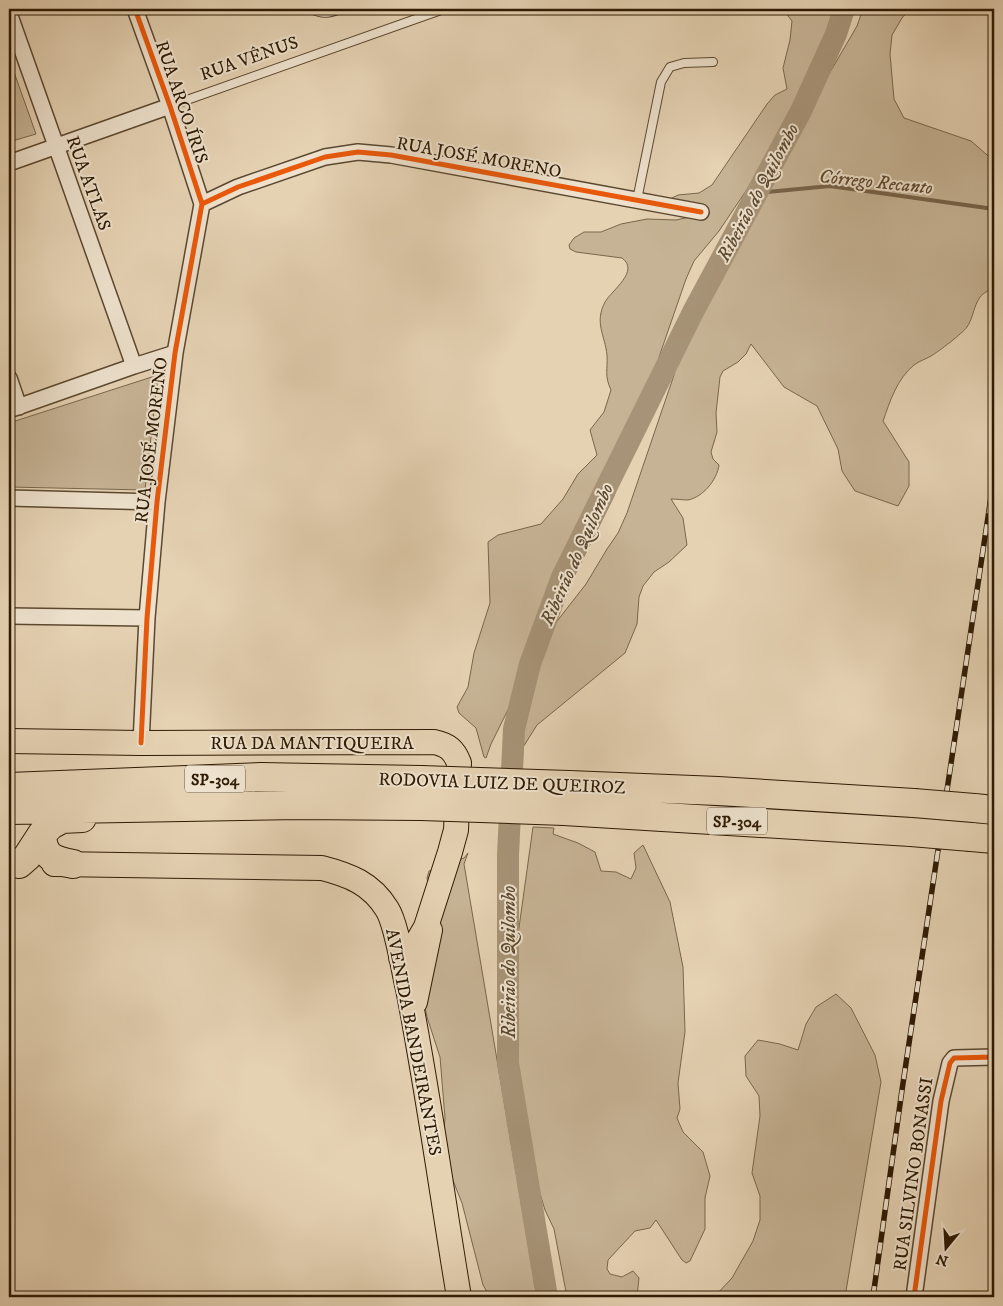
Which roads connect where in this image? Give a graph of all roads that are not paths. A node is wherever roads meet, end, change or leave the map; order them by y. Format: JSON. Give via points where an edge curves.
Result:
{"nodes":[{"id":1,"x":135,"y":9,"type":"edge"},
{"id":2,"x":312,"y":9,"type":"edge"},
{"id":3,"x":340,"y":9,"type":"edge"},
{"id":4,"x":444,"y":9,"type":"edge"},
{"id":5,"x":9,"y":14,"type":"edge"},
{"id":6,"x":713,"y":62,"type":"dead end"},
{"id":7,"x":170,"y":106,"type":"junction"},
{"id":8,"x":55,"y":146,"type":"junction"},
{"id":9,"x":9,"y":163,"type":"edge"},
{"id":10,"x":636,"y":200,"type":"junction"},
{"id":11,"x":202,"y":204,"type":"junction"},
{"id":12,"x":701,"y":212,"type":"dead end"},
{"id":13,"x":175,"y":353,"type":"junction"},
{"id":14,"x":134,"y":366,"type":"junction"},
{"id":15,"x":9,"y":378,"type":"edge"},
{"id":16,"x":14,"y":408,"type":"edge"},
{"id":17,"x":9,"y":498,"type":"edge"},
{"id":18,"x":156,"y":502,"type":"junction"},
{"id":19,"x":9,"y":616,"type":"edge"},
{"id":20,"x":146,"y":618,"type":"junction"},
{"id":21,"x":9,"y":741,"type":"edge"},
{"id":22,"x":141,"y":743,"type":"junction"},
{"id":23,"x":9,"y":787,"type":"edge"},
{"id":24,"x":421,"y":793,"type":"junction"},
{"id":25,"x":279,"y":806,"type":"junction"},
{"id":26,"x":984,"y":809,"type":"edge"},
{"id":27,"x":9,"y":810,"type":"edge"},
{"id":28,"x":42,"y":834,"type":"junction"},
{"id":29,"x":982,"y":838,"type":"edge"},
{"id":30,"x":14,"y":864,"type":"edge"},
{"id":31,"x":73,"y":864,"type":"junction"},
{"id":32,"x":431,"y":906,"type":"junction"},
{"id":33,"x":391,"y":920,"type":"junction"},
{"id":34,"x":400,"y":953,"type":"junction"},
{"id":35,"x":412,"y":1014,"type":"junction"},
{"id":36,"x":994,"y":1057,"type":"edge"},
{"id":37,"x":458,"y":1297,"type":"edge"},
{"id":38,"x":914,"y":1297,"type":"edge"}],
"edges":[{"from":1,"to":7,"type":"street","name":"RUA ARCO ÍRIS"},
{"from":2,"to":3,"type":"lane","via":[[330,13]]},
{"from":4,"to":7,"type":"lane","name":"RUA VÊNUS"},
{"from":5,"to":8,"type":"street","name":"RUA ATLAS"},
{"from":6,"to":10,"type":"lane","via":[[670,67],[661,82]]},
{"from":7,"to":8,"type":"street","name":"RUA VÊNUS"},
{"from":7,"to":11,"type":"street","name":"RUA ARCO ÍRIS"},
{"from":8,"to":9,"type":"street","name":"RUA VÊNUS"},
{"from":8,"to":14,"type":"street","name":"RUA ATLAS"},
{"from":10,"to":11,"type":"street","name":"RUA JOSÉ MORENO","via":[[391,155],[358,152],[325,157],[238,187]]},
{"from":10,"to":12,"type":"street","name":"RUA JOSÉ MORENO"},
{"from":11,"to":13,"type":"street","name":"RUA JOSÉ MORENO"},
{"from":13,"to":14,"type":"street"},
{"from":13,"to":18,"type":"street","name":"RUA JOSÉ MORENO"},
{"from":14,"to":16,"type":"street"},
{"from":15,"to":16,"type":"street"},
{"from":17,"to":18,"type":"street"},
{"from":18,"to":20,"type":"street","name":"RUA JOSÉ MORENO"},
{"from":19,"to":20,"type":"street"},
{"from":20,"to":22,"type":"street","name":"RUA JOSÉ MORENO"},
{"from":21,"to":22,"type":"main road","name":"RUA DA MANTIQUEIRA"},
{"from":22,"to":32,"type":"main road","name":"RUA DA MANTIQUEIRA","via":[[434,742],[446,745],[455,753],[459,763],[456,830]]},
{"from":23,"to":24,"type":"highway","name":"RODOVIA LUIZ DE QUEIROZ","number":"SP-304","via":[[260,778]]},
{"from":24,"to":25,"type":"highway","name":"RODOVIA LUIZ DE QUEIROZ","number":"SP-304"},
{"from":24,"to":26,"type":"highway","name":"RODOVIA LUIZ DE QUEIROZ","number":"SP-304","bridge":true,"via":[[569,785],[718,791]]},
{"from":24,"to":29,"type":"highway","name":"RODOVIA LUIZ DE QUEIROZ","number":"SP-304","bridge":true,"via":[[564,811]]},
{"from":25,"to":27,"type":"highway","name":"RODOVIA LUIZ DE QUEIROZ","number":"SP-304"},
{"from":25,"to":28,"type":"highway","via":[[195,814],[62,819]]},
{"from":28,"to":30,"type":"highway","via":[[34,849]]},
{"from":28,"to":31,"type":"highway","via":[[46,852],[60,861]]},
{"from":30,"to":31,"type":"main road","name":"AVENIDA BANDEIRANTES"},
{"from":31,"to":33,"type":"main road","name":"AVENIDA BANDEIRANTES","via":[[322,868],[362,882],[376,894]]},
{"from":32,"to":33,"type":"main road","via":[[424,908],[411,921]]},
{"from":32,"to":34,"type":"main road","name":"RUA DA MANTIQUEIRA","via":[[420,939],[412,950]]},
{"from":32,"to":35,"type":"main road","via":[[434,916]]},
{"from":33,"to":34,"type":"main road","name":"AVENIDA BANDEIRANTES"},
{"from":34,"to":35,"type":"main road","name":"AVENIDA BANDEIRANTES"},
{"from":35,"to":37,"type":"main road","name":"AVENIDA BANDEIRANTES"},
{"from":36,"to":38,"type":"street","name":"RUA SILVINO BONASSI","via":[[954,1058],[950,1063],[941,1101]]}]}
